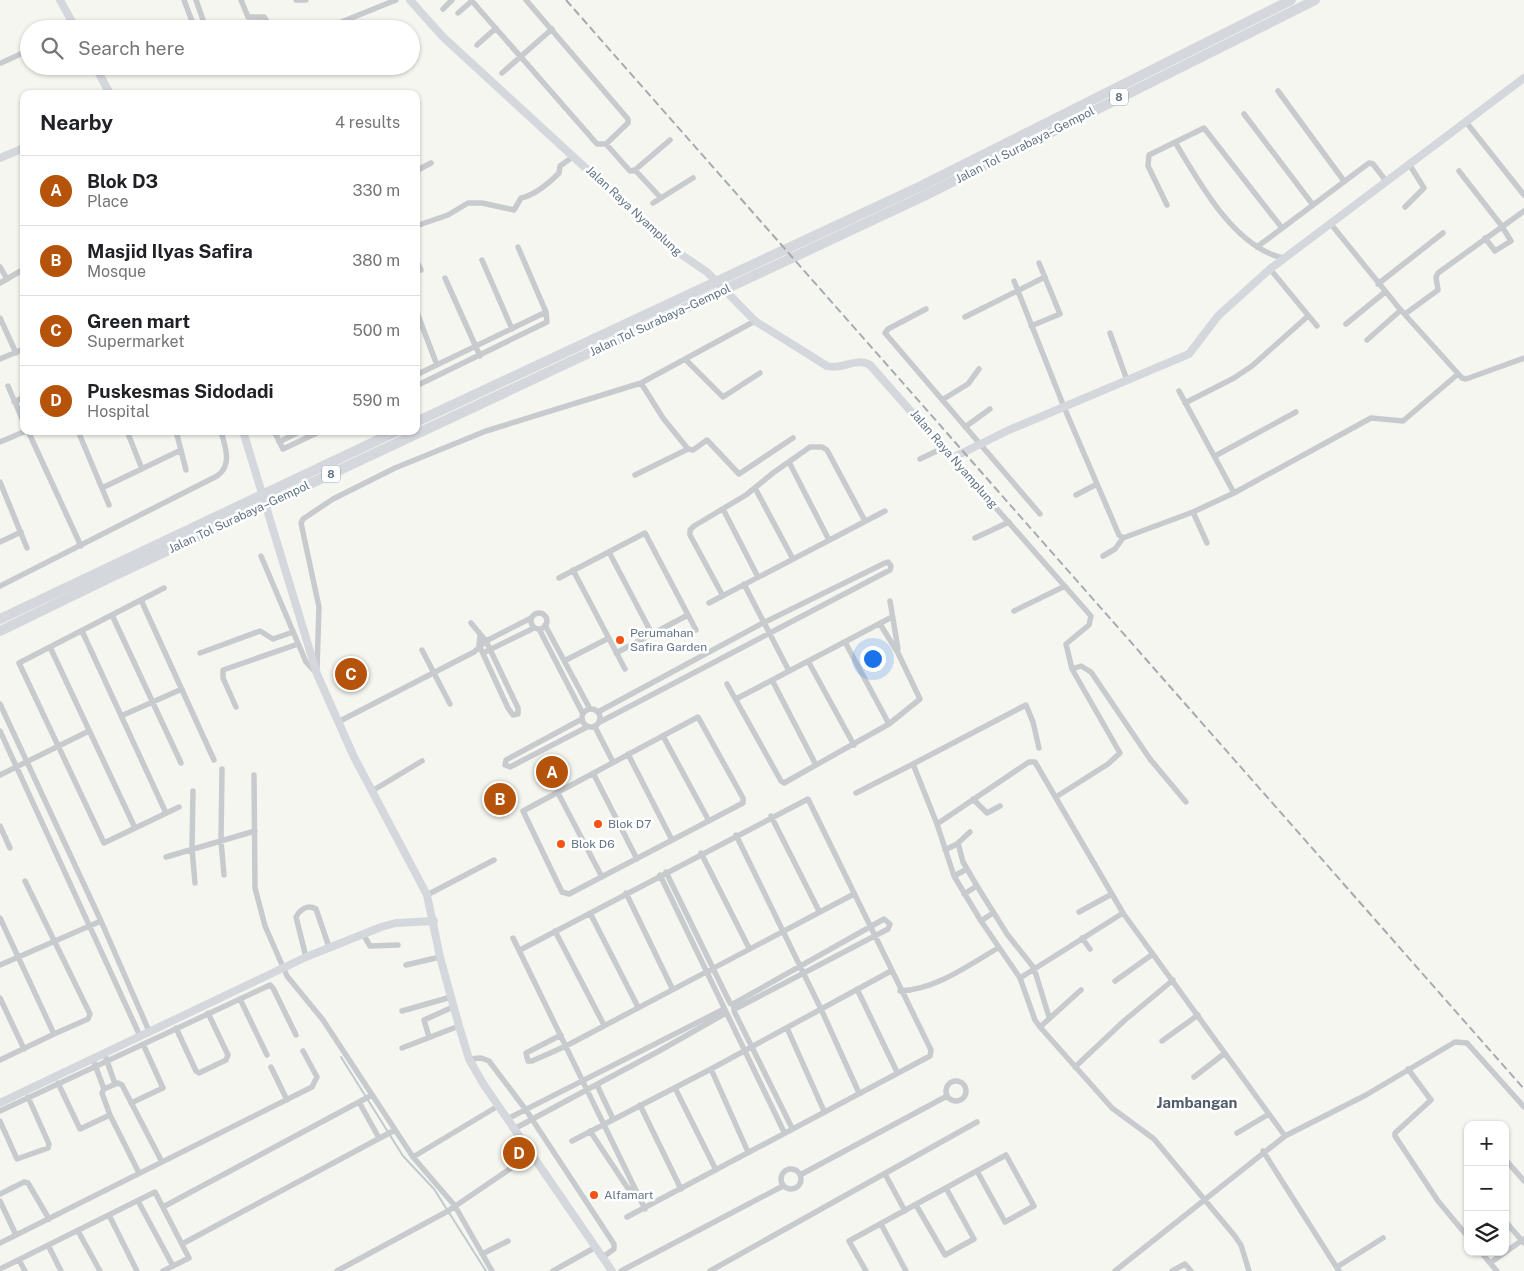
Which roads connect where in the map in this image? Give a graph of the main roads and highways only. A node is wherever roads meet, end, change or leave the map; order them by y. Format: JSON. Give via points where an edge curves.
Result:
{"nodes":[{"id":1,"x":1291,"y":0,"type":"edge"},
{"id":2,"x":1315,"y":0,"type":"edge"},
{"id":3,"x":922,"y":191,"type":"junction"},
{"id":4,"x":661,"y":314,"type":"junction"},
{"id":5,"x":420,"y":420,"type":"edge"},
{"id":6,"x":420,"y":430,"type":"edge"},
{"id":7,"x":389,"y":435,"type":"edge"},
{"id":8,"x":409,"y":435,"type":"edge"},
{"id":9,"x":0,"y":619,"type":"edge"},
{"id":10,"x":0,"y":632,"type":"edge"}],
"edges":[{"from":1,"to":3,"type":"highway","name":"Jalan Tol Surabaya–Gempol","number":"8"},
{"from":2,"to":3,"type":"highway","name":"Jalan Tol Surabaya–Gempol","number":"8"},
{"from":3,"to":4,"type":"highway","name":"Jalan Tol Surabaya–Gempol","number":"8"},
{"from":4,"to":5,"type":"highway","name":"Jalan Tol Surabaya–Gempol","number":"8"},
{"from":4,"to":6,"type":"highway","name":"Jalan Tol Surabaya–Gempol","number":"8"},
{"from":7,"to":9,"type":"highway","name":"Jalan Tol Surabaya–Gempol","number":"8"},
{"from":8,"to":10,"type":"highway","name":"Jalan Tol Surabaya–Gempol","number":"8"}]}
